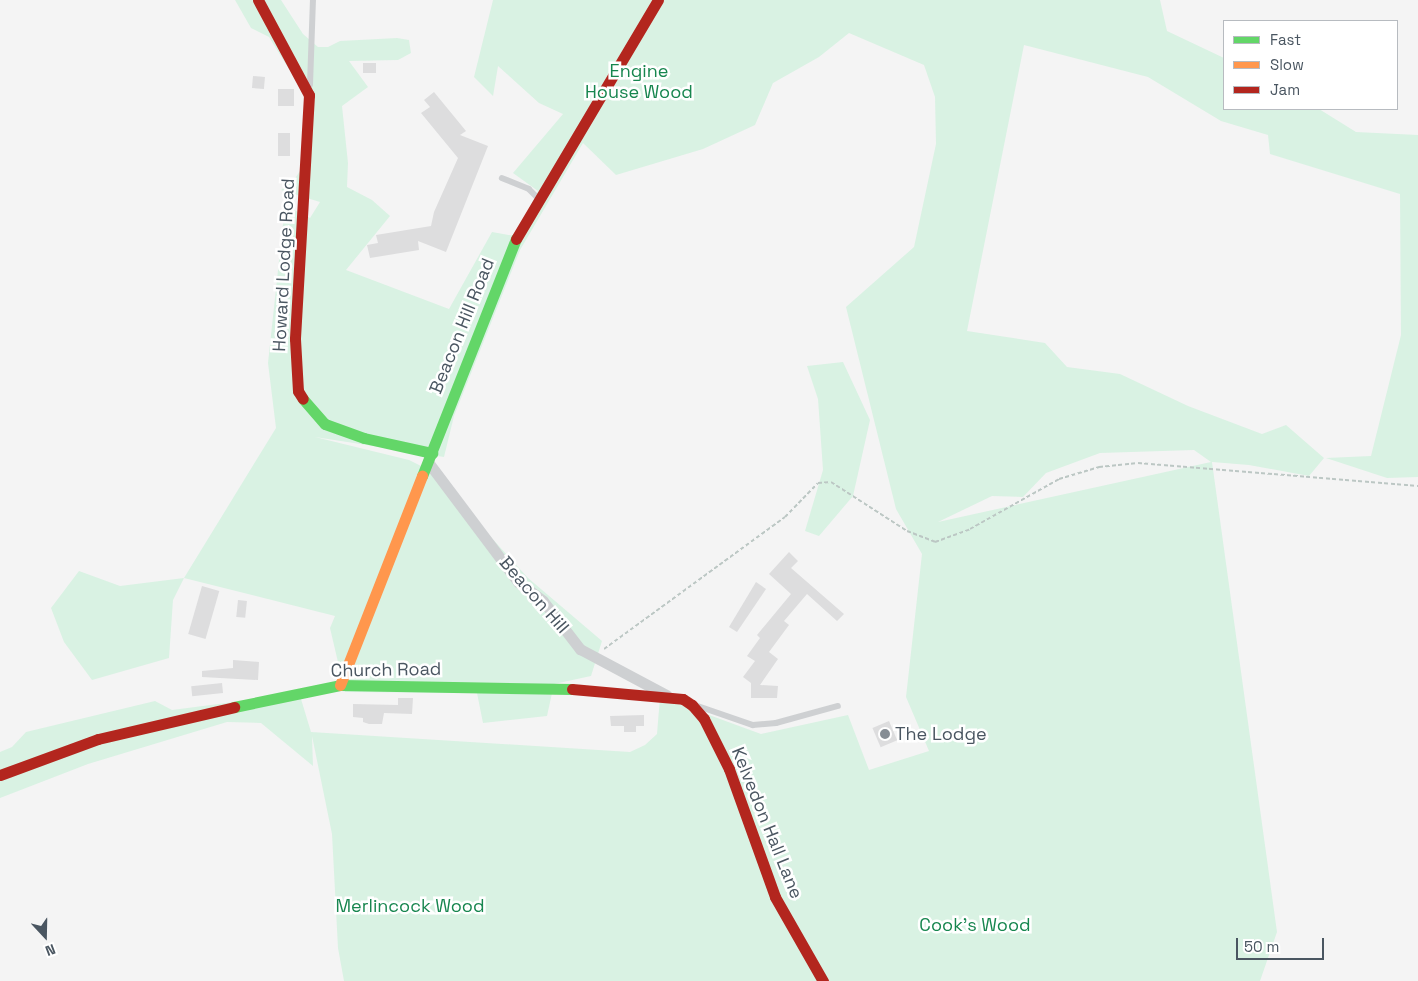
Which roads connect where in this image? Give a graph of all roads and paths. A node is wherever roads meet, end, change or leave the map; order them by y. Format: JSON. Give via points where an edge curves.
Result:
{"nodes":[{"id":1,"x":258,"y":0,"type":"edge"},
{"id":2,"x":313,"y":0,"type":"edge"},
{"id":3,"x":658,"y":0,"type":"edge"},
{"id":4,"x":310,"y":95,"type":"junction"},
{"id":5,"x":502,"y":178,"type":"dead end"},
{"id":6,"x":540,"y":200,"type":"junction"},
{"id":7,"x":430,"y":457,"type":"junction"},
{"id":8,"x":1418,"y":486,"type":"edge"},
{"id":9,"x":595,"y":656,"type":"junction"},
{"id":10,"x":340,"y":685,"type":"junction"},
{"id":11,"x":666,"y":695,"type":"junction"},
{"id":12,"x":692,"y":705,"type":"junction"},
{"id":13,"x":838,"y":706,"type":"dead end"},
{"id":14,"x":0,"y":774,"type":"edge"},
{"id":15,"x":823,"y":981,"type":"edge"}],
"edges":[{"from":1,"to":4,"type":"street"},
{"from":2,"to":4,"type":"lane"},
{"from":3,"to":6,"type":"street","name":"Beacon Hill Road"},
{"from":4,"to":7,"type":"street","name":"Howard Lodge Road","via":[[295,339],[298,391],[307,407],[325,424]]},
{"from":5,"to":6,"type":"lane","via":[[529,189]]},
{"from":6,"to":7,"type":"street","name":"Beacon Hill Road","via":[[515,241]]},
{"from":7,"to":9,"type":"street","name":"Beacon Hill","via":[[518,582],[543,601],[580,649]]},
{"from":7,"to":10,"type":"street","name":"Beacon Hill Road"},
{"from":8,"to":9,"type":"path","via":[[1138,463],[1099,467],[1059,479],[970,529],[935,542],[907,531],[830,482],[818,483],[785,517]]},
{"from":9,"to":11,"type":"street","name":"Beacon Hill","via":[[618,672]]},
{"from":10,"to":11,"type":"street","name":"Church Road","via":[[598,688]]},
{"from":10,"to":14,"type":"street","name":"Church Road","via":[[174,719],[98,739]]},
{"from":11,"to":12,"type":"street","name":"Church Road"},
{"from":12,"to":13,"type":"lane","via":[[753,725],[776,723]]},
{"from":12,"to":15,"type":"street","name":"Kelvedon Hall Lane","via":[[729,769],[775,897]]}]}
